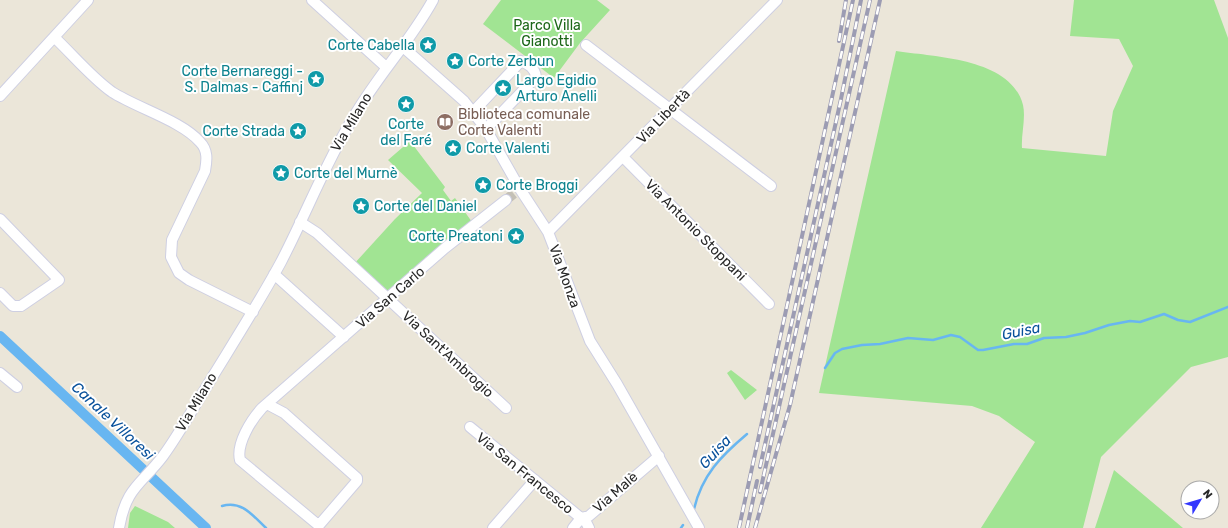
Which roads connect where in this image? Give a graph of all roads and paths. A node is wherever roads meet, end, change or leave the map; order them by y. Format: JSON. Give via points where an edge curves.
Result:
{"nodes":[{"id":1,"x":88,"y":0,"type":"edge"},
{"id":2,"x":312,"y":0,"type":"edge"},
{"id":3,"x":433,"y":0,"type":"edge"},
{"id":4,"x":777,"y":0,"type":"edge"},
{"id":5,"x":54,"y":37,"type":"junction"},
{"id":6,"x":586,"y":45,"type":"dead end"},
{"id":7,"x":403,"y":47,"type":"junction"},
{"id":8,"x":386,"y":68,"type":"junction"},
{"id":9,"x":0,"y":96,"type":"edge"},
{"id":10,"x":670,"y":108,"type":"junction"},
{"id":11,"x":473,"y":112,"type":"junction"},
{"id":12,"x":486,"y":128,"type":"junction"},
{"id":13,"x":622,"y":157,"type":"junction"},
{"id":14,"x":772,"y":186,"type":"dead end"},
{"id":15,"x":506,"y":200,"type":"tunnel mouth"},
{"id":16,"x":0,"y":219,"type":"edge"},
{"id":17,"x":300,"y":222,"type":"junction"},
{"id":18,"x":548,"y":232,"type":"junction"},
{"id":19,"x":274,"y":274,"type":"junction"},
{"id":20,"x":0,"y":293,"type":"edge"},
{"id":21,"x":389,"y":298,"type":"junction"},
{"id":22,"x":769,"y":304,"type":"dead end"},
{"id":23,"x":252,"y":312,"type":"junction"},
{"id":24,"x":344,"y":337,"type":"junction"},
{"id":25,"x":0,"y":373,"type":"edge"},
{"id":26,"x":17,"y":388,"type":"dead end"},
{"id":27,"x":276,"y":397,"type":"junction"},
{"id":28,"x":267,"y":404,"type":"junction"},
{"id":29,"x":506,"y":408,"type":"dead end"},
{"id":30,"x":284,"y":413,"type":"junction"},
{"id":31,"x":470,"y":427,"type":"dead end"},
{"id":32,"x":659,"y":456,"type":"junction"},
{"id":33,"x":535,"y":480,"type":"junction"},
{"id":34,"x":581,"y":518,"type":"junction"},
{"id":35,"x":322,"y":526,"type":"edge"},
{"id":36,"x":119,"y":528,"type":"edge"},
{"id":37,"x":493,"y":528,"type":"edge"},
{"id":38,"x":573,"y":528,"type":"edge"},
{"id":39,"x":589,"y":528,"type":"edge"},
{"id":40,"x":699,"y":528,"type":"edge"}],
"edges":[{"from":1,"to":5,"type":"street"},
{"from":2,"to":8,"type":"street"},
{"from":3,"to":7,"type":"street","name":"Via Milano"},
{"from":4,"to":10,"type":"street","name":"Via Libertà"},
{"from":5,"to":9,"type":"street"},
{"from":5,"to":23,"type":"street","via":[[106,87],[184,129],[202,143],[206,151],[206,171],[172,240],[171,257],[179,273],[189,280]]},
{"from":6,"to":10,"type":"street"},
{"from":7,"to":8,"type":"street","name":"Via Milano"},
{"from":7,"to":11,"type":"street","name":"Via Monza"},
{"from":8,"to":17,"type":"street","name":"Via Milano","via":[[342,135],[306,215]]},
{"from":10,"to":13,"type":"street","name":"Via Libertà"},
{"from":10,"to":14,"type":"street"},
{"from":11,"to":12,"type":"street","name":"Via Monza"},
{"from":11,"to":12,"type":"street","via":[[521,61],[535,71],[536,77]]},
{"from":12,"to":18,"type":"street","name":"Via Monza","via":[[519,190]]},
{"from":13,"to":18,"type":"street","name":"Via Libertà"},
{"from":13,"to":22,"type":"street","name":"Via Antonio Stoppani"},
{"from":15,"to":21,"type":"street","name":"Via San Carlo","via":[[445,248]]},
{"from":16,"to":20,"type":"street","via":[[59,280],[22,306],[13,306]]},
{"from":17,"to":19,"type":"street","name":"Via Milano"},
{"from":17,"to":21,"type":"street","name":"Via Sant'Ambrogio","via":[[317,233]]},
{"from":18,"to":32,"type":"street","name":"Via Monza","via":[[590,341]]},
{"from":19,"to":23,"type":"street","name":"Via Milano"},
{"from":19,"to":24,"type":"street"},
{"from":21,"to":24,"type":"street","name":"Via San Carlo"},
{"from":21,"to":29,"type":"street","name":"Via Sant'Ambrogio"},
{"from":23,"to":36,"type":"street","name":"Via Milano","via":[[163,456],[136,485],[126,500]]},
{"from":24,"to":27,"type":"street","name":"Via San Carlo"},
{"from":25,"to":26,"type":"street"},
{"from":27,"to":28,"type":"street","name":"Via San Carlo"},
{"from":27,"to":30,"type":"street","name":"Via San Carlo"},
{"from":28,"to":30,"type":"street","name":"Via San Carlo"},
{"from":28,"to":35,"type":"street","name":"Via San Carlo","via":[[257,413],[239,448],[240,460]]},
{"from":30,"to":35,"type":"street","name":"Via San Carlo","via":[[357,478]]},
{"from":31,"to":33,"type":"street","name":"Via San Francesco"},
{"from":32,"to":34,"type":"street","name":"Via Malè","via":[[588,516]]},
{"from":32,"to":40,"type":"street","name":"Via Monza"},
{"from":33,"to":34,"type":"street","name":"Via San Francesco"},
{"from":33,"to":37,"type":"street"},
{"from":34,"to":38,"type":"street","name":"Via Malè"},
{"from":34,"to":39,"type":"street","name":"Via San Francesco"}]}
